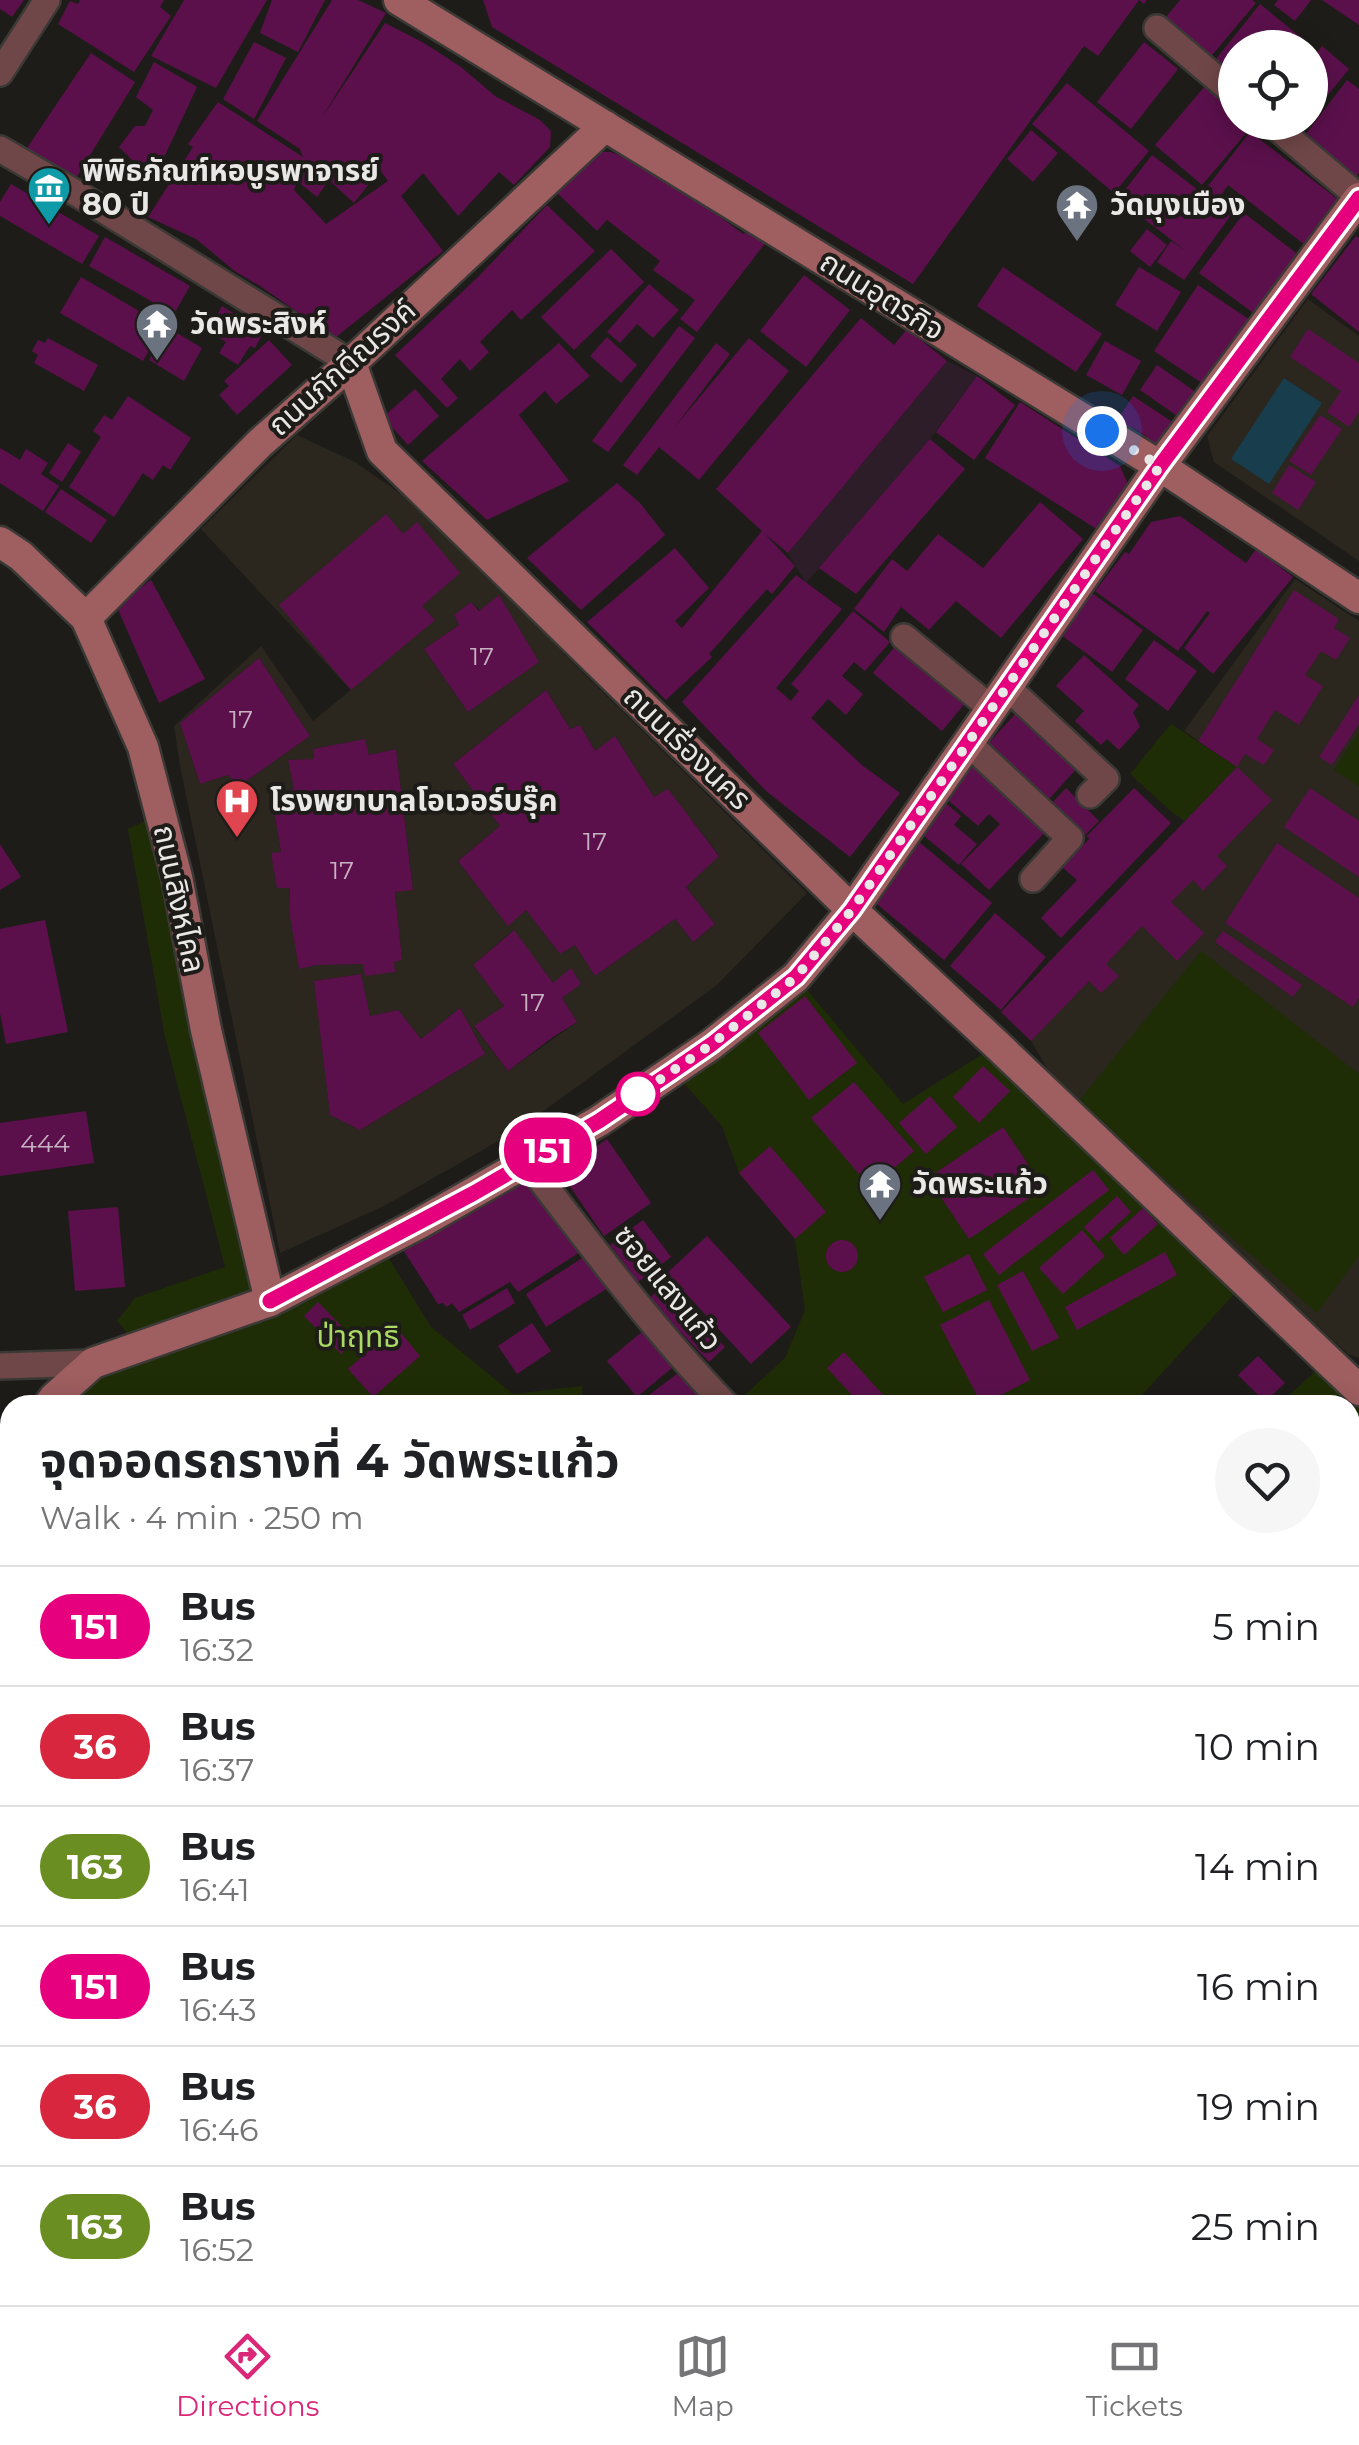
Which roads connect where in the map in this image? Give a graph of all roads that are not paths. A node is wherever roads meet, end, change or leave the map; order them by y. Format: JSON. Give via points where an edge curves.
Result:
{"nodes":[{"id":1,"x":48,"y":0,"type":"edge"},
{"id":2,"x":412,"y":4,"type":"edge"},
{"id":3,"x":1157,"y":28,"type":"dead end"},
{"id":4,"x":0,"y":73,"type":"edge"},
{"id":5,"x":1218,"y":80,"type":"edge"},
{"id":6,"x":605,"y":126,"type":"junction"},
{"id":7,"x":1291,"y":140,"type":"edge"},
{"id":8,"x":0,"y":149,"type":"edge"},
{"id":9,"x":1359,"y":197,"type":"edge"},
{"id":10,"x":350,"y":364,"type":"junction"},
{"id":11,"x":1160,"y":466,"type":"junction"},
{"id":12,"x":0,"y":542,"type":"edge"},
{"id":13,"x":1359,"y":598,"type":"edge"},
{"id":14,"x":86,"y":618,"type":"junction"},
{"id":15,"x":904,"y":637,"type":"dead end"},
{"id":16,"x":999,"y":698,"type":"junction"},
{"id":17,"x":968,"y":743,"type":"junction"},
{"id":18,"x":1090,"y":796,"type":"dead end"},
{"id":19,"x":1033,"y":879,"type":"dead end"},
{"id":20,"x":852,"y":910,"type":"junction"},
{"id":21,"x":527,"y":1162,"type":"junction"},
{"id":22,"x":270,"y":1301,"type":"junction"},
{"id":23,"x":1,"y":1361,"type":"edge"},
{"id":24,"x":92,"y":1364,"type":"junction"},
{"id":25,"x":1359,"y":1390,"type":"edge"},
{"id":26,"x":57,"y":1395,"type":"edge"},
{"id":27,"x":716,"y":1395,"type":"edge"}],
"edges":[{"from":1,"to":4,"type":"street"},
{"from":2,"to":6,"type":"street","name":"ถนนอุตรกิจ"},
{"from":3,"to":5,"type":"street"},
{"from":6,"to":10,"type":"street","name":"ถนนภักดีณรงค์"},
{"from":6,"to":11,"type":"street","name":"ถนนอุตรกิจ"},
{"from":7,"to":9,"type":"street"},
{"from":8,"to":10,"type":"street"},
{"from":9,"to":11,"type":"street"},
{"from":10,"to":14,"type":"street","name":"ถนนภักดีณรงค์","via":[[260,443]]},
{"from":10,"to":20,"type":"street","name":"ถนนเรื่องนคร","via":[[382,451]]},
{"from":11,"to":13,"type":"street","name":"ถนนอุตรกิจ"},
{"from":11,"to":16,"type":"street"},
{"from":12,"to":14,"type":"street","name":"ถนนสิงหไคล"},
{"from":14,"to":22,"type":"street","name":"ถนนสิงหไคล","via":[[144,747]]},
{"from":15,"to":16,"type":"street"},
{"from":16,"to":17,"type":"street"},
{"from":16,"to":18,"type":"street","via":[[1106,779]]},
{"from":17,"to":19,"type":"street","via":[[1070,838]]},
{"from":17,"to":20,"type":"street"},
{"from":20,"to":21,"type":"street","via":[[796,977],[712,1044]]},
{"from":20,"to":25,"type":"street","name":"ถนนเรื่องนคร"},
{"from":21,"to":22,"type":"street"},
{"from":21,"to":27,"type":"street","name":"ซอยแสงแก้ว","via":[[619,1284]]},
{"from":22,"to":24,"type":"street"},
{"from":23,"to":24,"type":"street"},
{"from":24,"to":26,"type":"street"}]}
